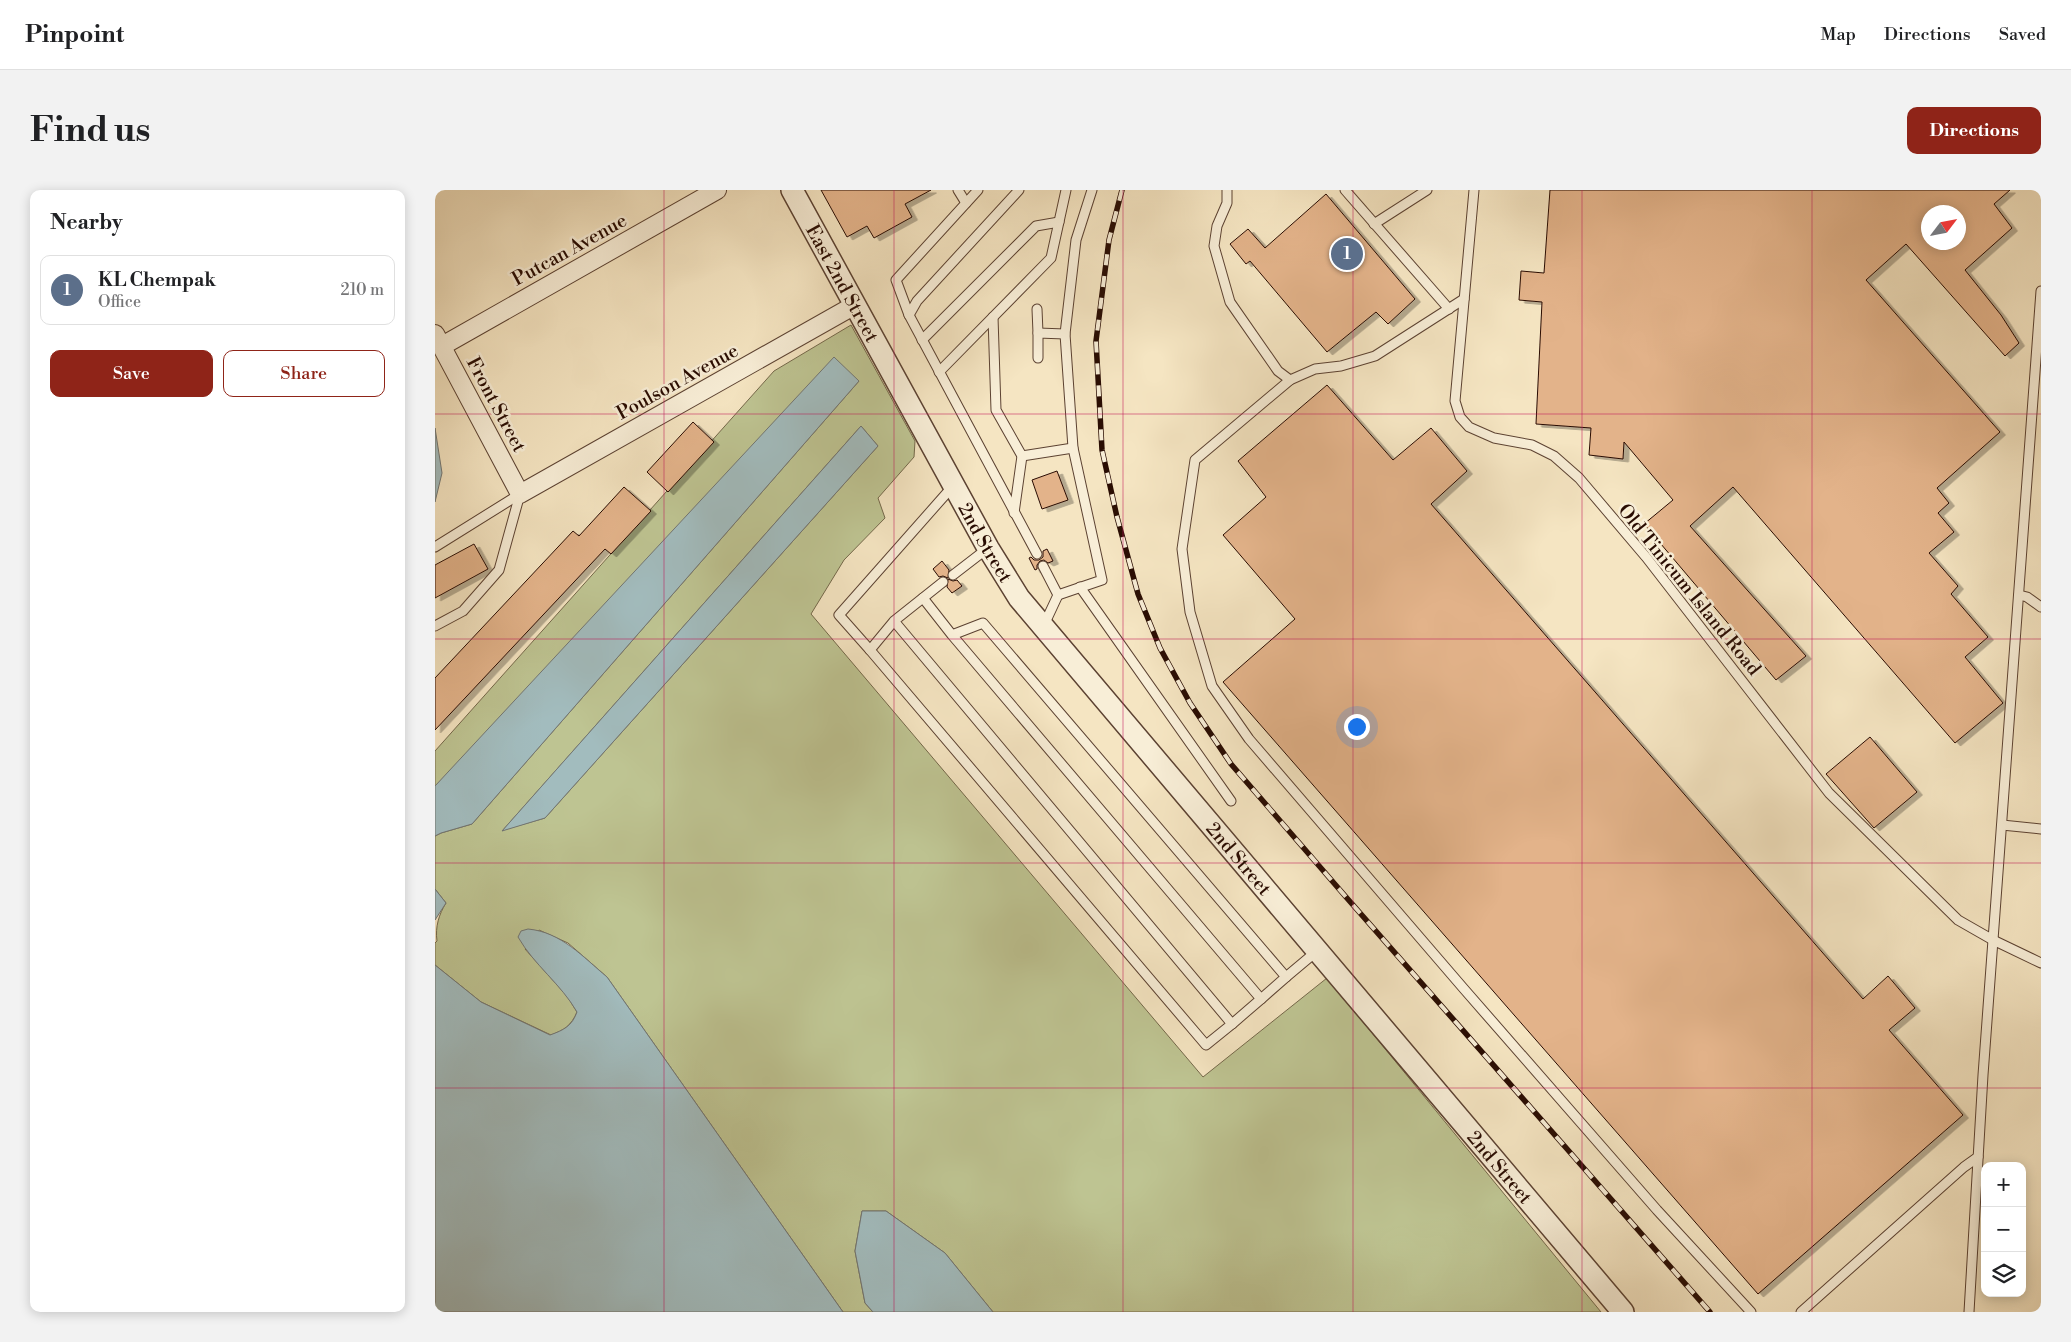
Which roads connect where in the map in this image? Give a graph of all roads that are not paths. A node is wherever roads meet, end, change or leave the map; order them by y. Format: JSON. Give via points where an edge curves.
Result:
{"nodes":[{"id":1,"x":717,"y":190,"type":"edge"},
{"id":2,"x":792,"y":190,"type":"edge"},
{"id":3,"x":958,"y":190,"type":"edge"},
{"id":4,"x":978,"y":190,"type":"edge"},
{"id":5,"x":1019,"y":190,"type":"edge"},
{"id":6,"x":1065,"y":190,"type":"edge"},
{"id":7,"x":1092,"y":190,"type":"edge"},
{"id":8,"x":1227,"y":190,"type":"edge"},
{"id":9,"x":1345,"y":190,"type":"edge"},
{"id":10,"x":1427,"y":190,"type":"edge"},
{"id":11,"x":1474,"y":190,"type":"edge"},
{"id":12,"x":966,"y":203,"type":"junction"},
{"id":13,"x":1059,"y":222,"type":"junction"},
{"id":14,"x":1374,"y":224,"type":"junction"},
{"id":15,"x":2041,"y":291,"type":"edge"},
{"id":16,"x":1464,"y":299,"type":"junction"},
{"id":17,"x":855,"y":305,"type":"junction"},
{"id":18,"x":1037,"y":309,"type":"dead end"},
{"id":19,"x":1449,"y":309,"type":"junction"},
{"id":20,"x":909,"y":315,"type":"junction"},
{"id":21,"x":993,"y":318,"type":"junction"},
{"id":22,"x":1038,"y":333,"type":"junction"},
{"id":23,"x":1065,"y":334,"type":"junction"},
{"id":24,"x":438,"y":340,"type":"edge"},
{"id":25,"x":922,"y":340,"type":"junction"},
{"id":26,"x":1038,"y":358,"type":"dead end"},
{"id":27,"x":939,"y":372,"type":"junction"},
{"id":28,"x":894,"y":377,"type":"joint"},
{"id":29,"x":1290,"y":380,"type":"junction"},
{"id":30,"x":1073,"y":448,"type":"junction"},
{"id":31,"x":1022,"y":456,"type":"junction"},
{"id":32,"x":954,"y":485,"type":"junction"},
{"id":33,"x":521,"y":494,"type":"junction"},
{"id":34,"x":1014,"y":513,"type":"junction"},
{"id":35,"x":435,"y":547,"type":"edge"},
{"id":36,"x":988,"y":548,"type":"junction"},
{"id":37,"x":1037,"y":554,"type":"dead end"},
{"id":38,"x":1043,"y":566,"type":"dead end"},
{"id":39,"x":953,"y":575,"type":"dead end"},
{"id":40,"x":943,"y":582,"type":"dead end"},
{"id":41,"x":1080,"y":587,"type":"junction"},
{"id":42,"x":1058,"y":595,"type":"junction"},
{"id":43,"x":2019,"y":595,"type":"junction"},
{"id":44,"x":923,"y":598,"type":"junction"},
{"id":45,"x":2041,"y":607,"type":"edge"},
{"id":46,"x":894,"y":621,"type":"junction"},
{"id":47,"x":435,"y":626,"type":"edge"},
{"id":48,"x":1043,"y":627,"type":"junction"},
{"id":49,"x":952,"y":635,"type":"junction"},
{"id":50,"x":870,"y":650,"type":"junction"},
{"id":51,"x":1231,"y":801,"type":"dead end"},
{"id":52,"x":2002,"y":825,"type":"junction"},
{"id":53,"x":2041,"y":829,"type":"edge"},
{"id":54,"x":1993,"y":940,"type":"junction"},
{"id":55,"x":1317,"y":951,"type":"junction"},
{"id":56,"x":2041,"y":963,"type":"edge"},
{"id":57,"x":1287,"y":977,"type":"junction"},
{"id":58,"x":1261,"y":999,"type":"junction"},
{"id":59,"x":1232,"y":1024,"type":"junction"},
{"id":60,"x":1978,"y":1157,"type":"junction"},
{"id":61,"x":1623,"y":1312,"type":"edge"},
{"id":62,"x":1751,"y":1312,"type":"edge"},
{"id":63,"x":1801,"y":1312,"type":"edge"},
{"id":64,"x":1969,"y":1312,"type":"edge"}],
"edges":[{"from":1,"to":24,"type":"street","name":"Putcan Avenue"},
{"from":2,"to":17,"type":"street","name":"East 2nd Street"},
{"from":3,"to":12,"type":"lane"},
{"from":4,"to":12,"type":"lane"},
{"from":5,"to":20,"type":"lane","via":[[917,301]]},
{"from":6,"to":13,"type":"lane"},
{"from":7,"to":23,"type":"lane","via":[[1076,240]]},
{"from":8,"to":29,"type":"lane","via":[[1227,203],[1217,226],[1214,246],[1230,302],[1278,370]]},
{"from":9,"to":14,"type":"lane"},
{"from":10,"to":14,"type":"lane"},
{"from":11,"to":16,"type":"lane","name":"Old Tinicum Island Road"},
{"from":12,"to":20,"type":"lane","via":[[896,280]]},
{"from":13,"to":21,"type":"lane","via":[[1051,258]]},
{"from":13,"to":25,"type":"lane","via":[[1036,226]]},
{"from":14,"to":19,"type":"lane"},
{"from":15,"to":43,"type":"lane"},
{"from":16,"to":19,"type":"lane"},
{"from":16,"to":54,"type":"lane","name":"Old Tinicum Island Road","via":[[1455,401],[1460,417],[1469,426],[1494,438],[1532,445],[1554,456],[1579,478],[1646,557],[1829,793],[1958,920]]},
{"from":17,"to":28,"type":"street","name":"East 2nd Street"},
{"from":17,"to":33,"type":"street","name":"Poulson Avenue"},
{"from":18,"to":22,"type":"lane"},
{"from":19,"to":29,"type":"lane","via":[[1375,356],[1341,366],[1315,369]]},
{"from":20,"to":25,"type":"lane"},
{"from":21,"to":27,"type":"lane"},
{"from":21,"to":31,"type":"lane","via":[[996,410]]},
{"from":22,"to":23,"type":"lane"},
{"from":22,"to":26,"type":"lane"},
{"from":23,"to":30,"type":"lane"},
{"from":24,"to":33,"type":"street","name":"Front Street"},
{"from":25,"to":27,"type":"lane"},
{"from":27,"to":34,"type":"lane"},
{"from":28,"to":32,"type":"street","name":"2nd Street"},
{"from":29,"to":62,"type":"lane","via":[[1195,460],[1182,549],[1191,612],[1211,686],[1249,739],[1451,975]]},
{"from":30,"to":31,"type":"lane"},
{"from":30,"to":41,"type":"lane","via":[[1102,580]]},
{"from":31,"to":34,"type":"lane"},
{"from":32,"to":36,"type":"street","name":"2nd Street"},
{"from":32,"to":50,"type":"lane","via":[[839,615]]},
{"from":33,"to":35,"type":"lane"},
{"from":33,"to":47,"type":"lane","via":[[499,570],[463,611]]},
{"from":34,"to":37,"type":"lane"},
{"from":36,"to":39,"type":"lane"},
{"from":36,"to":48,"type":"street","name":"2nd Street","via":[[1019,598]]},
{"from":38,"to":42,"type":"lane"},
{"from":40,"to":44,"type":"lane"},
{"from":41,"to":42,"type":"lane"},
{"from":41,"to":51,"type":"lane"},
{"from":42,"to":48,"type":"lane"},
{"from":43,"to":45,"type":"lane"},
{"from":43,"to":52,"type":"lane"},
{"from":44,"to":46,"type":"lane"},
{"from":44,"to":49,"type":"lane"},
{"from":46,"to":50,"type":"lane"},
{"from":46,"to":59,"type":"lane"},
{"from":48,"to":55,"type":"street","name":"2nd Street"},
{"from":49,"to":57,"type":"lane","via":[[983,623]]},
{"from":49,"to":58,"type":"lane"},
{"from":50,"to":59,"type":"lane","via":[[1206,1045]]},
{"from":52,"to":53,"type":"lane"},
{"from":52,"to":54,"type":"lane"},
{"from":54,"to":56,"type":"lane","name":"Old Tinicum Island Road"},
{"from":54,"to":60,"type":"lane"},
{"from":55,"to":57,"type":"lane"},
{"from":55,"to":61,"type":"street","name":"2nd Street"},
{"from":57,"to":58,"type":"lane"},
{"from":58,"to":59,"type":"lane"},
{"from":60,"to":63,"type":"lane"},
{"from":60,"to":64,"type":"lane"}]}
